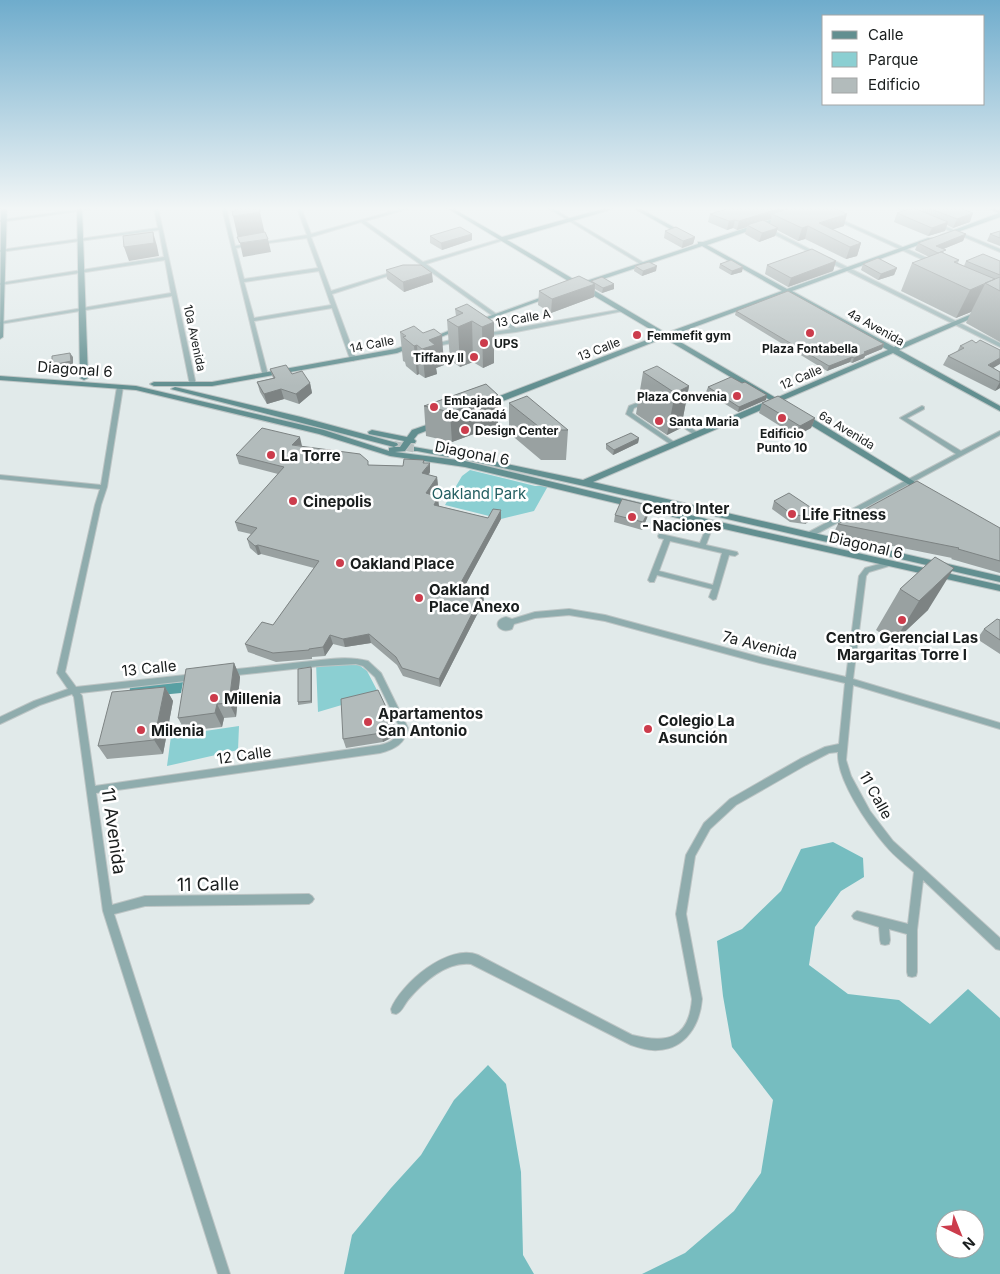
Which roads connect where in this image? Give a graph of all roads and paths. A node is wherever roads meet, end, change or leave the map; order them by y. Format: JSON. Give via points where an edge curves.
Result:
{"nodes":[{"id":1,"x":2,"y":267,"type":"edge"},
{"id":2,"x":81,"y":267,"type":"edge"},
{"id":3,"x":109,"y":267,"type":"edge"},
{"id":4,"x":169,"y":267,"type":"edge"},
{"id":5,"x":239,"y":267,"type":"edge"},
{"id":6,"x":429,"y":267,"type":"edge"},
{"id":7,"x":550,"y":267,"type":"edge"},
{"id":8,"x":633,"y":267,"type":"edge"},
{"id":9,"x":745,"y":267,"type":"edge"},
{"id":10,"x":842,"y":267,"type":"edge"},
{"id":11,"x":854,"y":267,"type":"edge"},
{"id":12,"x":321,"y":269,"type":"joint"},
{"id":13,"x":847,"y":270,"type":"junction"},
{"id":14,"x":81,"y":272,"type":"junction"},
{"id":15,"x":398,"y":272,"type":"edge"},
{"id":16,"x":242,"y":281,"type":"junction"},
{"id":17,"x":1,"y":284,"type":"edge"},
{"id":18,"x":580,"y":285,"type":"junction"},
{"id":19,"x":571,"y":288,"type":"edge"},
{"id":20,"x":788,"y":291,"type":"junction"},
{"id":21,"x":330,"y":293,"type":"junction"},
{"id":22,"x":174,"y":294,"type":"junction"},
{"id":23,"x":553,"y":294,"type":"edge"},
{"id":24,"x":1000,"y":304,"type":"edge"},
{"id":25,"x":334,"y":306,"type":"junction"},
{"id":26,"x":82,"y":310,"type":"junction"},
{"id":27,"x":623,"y":310,"type":"junction"},
{"id":28,"x":495,"y":316,"type":"junction"},
{"id":29,"x":252,"y":320,"type":"junction"},
{"id":30,"x":0,"y":323,"type":"edge"},
{"id":31,"x":956,"y":324,"type":"junction"},
{"id":32,"x":516,"y":330,"type":"junction"},
{"id":33,"x":452,"y":331,"type":"junction"},
{"id":34,"x":666,"y":335,"type":"junction"},
{"id":35,"x":480,"y":336,"type":"edge"},
{"id":36,"x":0,"y":337,"type":"edge"},
{"id":37,"x":464,"y":339,"type":"joint"},
{"id":38,"x":1000,"y":345,"type":"edge"},
{"id":39,"x":422,"y":346,"type":"junction"},
{"id":40,"x":895,"y":350,"type":"junction"},
{"id":41,"x":354,"y":359,"type":"junction"},
{"id":42,"x":0,"y":372,"type":"edge"},
{"id":43,"x":265,"y":375,"type":"junction"},
{"id":44,"x":0,"y":378,"type":"edge"},
{"id":45,"x":84,"y":378,"type":"junction"},
{"id":46,"x":154,"y":384,"type":"junction"},
{"id":47,"x":193,"y":385,"type":"junction"},
{"id":48,"x":120,"y":387,"type":"junction"},
{"id":49,"x":776,"y":401,"type":"junction"},
{"id":50,"x":653,"y":405,"type":"edge"},
{"id":51,"x":477,"y":408,"type":"edge"},
{"id":52,"x":922,"y":408,"type":"dead end"},
{"id":53,"x":1000,"y":409,"type":"edge"},
{"id":54,"x":668,"y":415,"type":"edge"},
{"id":55,"x":298,"y":419,"type":"junction"},
{"id":56,"x":442,"y":421,"type":"edge"},
{"id":57,"x":415,"y":432,"type":"junction"},
{"id":58,"x":1000,"y":433,"type":"edge"},
{"id":59,"x":333,"y":435,"type":"junction"},
{"id":60,"x":698,"y":435,"type":"junction"},
{"id":61,"x":407,"y":440,"type":"junction"},
{"id":62,"x":394,"y":445,"type":"tunnel mouth"},
{"id":63,"x":675,"y":445,"type":"junction"},
{"id":64,"x":418,"y":446,"type":"junction"},
{"id":65,"x":961,"y":454,"type":"junction"},
{"id":66,"x":611,"y":472,"type":"junction"},
{"id":67,"x":0,"y":478,"type":"edge"},
{"id":68,"x":910,"y":481,"type":"junction"},
{"id":69,"x":584,"y":483,"type":"junction"},
{"id":70,"x":104,"y":487,"type":"junction"},
{"id":71,"x":614,"y":491,"type":"junction"},
{"id":72,"x":934,"y":496,"type":"edge"},
{"id":73,"x":632,"y":504,"type":"junction"},
{"id":74,"x":711,"y":523,"type":"junction"},
{"id":75,"x":809,"y":535,"type":"junction"},
{"id":76,"x":702,"y":546,"type":"junction"},
{"id":77,"x":726,"y":552,"type":"junction"},
{"id":78,"x":735,"y":554,"type":"dead end"},
{"id":79,"x":887,"y":564,"type":"junction"},
{"id":80,"x":655,"y":572,"type":"junction"},
{"id":81,"x":936,"y":575,"type":"junction"},
{"id":82,"x":1000,"y":579,"type":"edge"},
{"id":83,"x":652,"y":580,"type":"dead end"},
{"id":84,"x":716,"y":588,"type":"junction"},
{"id":85,"x":1000,"y":588,"type":"edge"},
{"id":86,"x":1000,"y":595,"type":"edge"},
{"id":87,"x":713,"y":597,"type":"dead end"},
{"id":88,"x":511,"y":622,"type":"dead end"},
{"id":89,"x":222,"y":674,"type":"edge"},
{"id":90,"x":203,"y":676,"type":"edge"},
{"id":91,"x":849,"y":681,"type":"junction"},
{"id":92,"x":74,"y":690,"type":"junction"},
{"id":93,"x":0,"y":721,"type":"edge"},
{"id":94,"x":1000,"y":726,"type":"edge"},
{"id":95,"x":842,"y":747,"type":"junction"},
{"id":96,"x":92,"y":790,"type":"junction"},
{"id":97,"x":919,"y":872,"type":"junction"},
{"id":98,"x":309,"y":899,"type":"dead end"},
{"id":99,"x":108,"y":911,"type":"junction"},
{"id":100,"x":857,"y":916,"type":"dead end"},
{"id":101,"x":884,"y":923,"type":"junction"},
{"id":102,"x":912,"y":930,"type":"junction"},
{"id":103,"x":885,"y":940,"type":"dead end"},
{"id":104,"x":1000,"y":945,"type":"edge"},
{"id":105,"x":912,"y":972,"type":"dead end"},
{"id":106,"x":396,"y":1009,"type":"dead end"},
{"id":107,"x":224,"y":1274,"type":"edge"}],
"edges":[{"from":1,"to":17,"type":"street"},
{"from":2,"to":14,"type":"street"},
{"from":3,"to":14,"type":"street"},
{"from":4,"to":22,"type":"street","name":"10a Avenida"},
{"from":5,"to":16,"type":"street"},
{"from":6,"to":28,"type":"street"},
{"from":7,"to":18,"type":"street","name":"6a Avenida"},
{"from":8,"to":18,"type":"street"},
{"from":9,"to":20,"type":"street","name":"4a Avenida"},
{"from":10,"to":13,"type":"street"},
{"from":11,"to":13,"type":"street","name":"13 Calle"},
{"from":12,"to":16,"type":"street"},
{"from":12,"to":21,"type":"street"},
{"from":13,"to":20,"type":"street","name":"13 Calle"},
{"from":13,"to":31,"type":"street"},
{"from":14,"to":17,"type":"street"},
{"from":14,"to":26,"type":"street"},
{"from":15,"to":21,"type":"street"},
{"from":16,"to":29,"type":"street"},
{"from":17,"to":30,"type":"street"},
{"from":18,"to":19,"type":"street"},
{"from":18,"to":27,"type":"street","name":"6a Avenida"},
{"from":20,"to":34,"type":"street","name":"13 Calle"},
{"from":20,"to":40,"type":"street","name":"4a Avenida"},
{"from":21,"to":25,"type":"street"},
{"from":22,"to":26,"type":"street"},
{"from":22,"to":47,"type":"street","name":"10a Avenida"},
{"from":23,"to":28,"type":"street","name":"14 Calle"},
{"from":24,"to":31,"type":"street","name":"12 Calle"},
{"from":25,"to":29,"type":"street"},
{"from":25,"to":41,"type":"street"},
{"from":26,"to":30,"type":"street"},
{"from":26,"to":45,"type":"street"},
{"from":27,"to":32,"type":"street","name":"13 Calle A"},
{"from":27,"to":34,"type":"street","name":"6a Avenida"},
{"from":28,"to":32,"type":"street"},
{"from":28,"to":33,"type":"street","name":"14 Calle"},
{"from":29,"to":43,"type":"street"},
{"from":30,"to":36,"type":"street"},
{"from":31,"to":38,"type":"street"},
{"from":31,"to":40,"type":"street","name":"12 Calle"},
{"from":32,"to":35,"type":"street","name":"13 Calle A"},
{"from":33,"to":37,"type":"street","via":[[450,338]]},
{"from":33,"to":39,"type":"street","name":"14 Calle"},
{"from":34,"to":49,"type":"street","name":"6a Avenida"},
{"from":34,"to":51,"type":"street","name":"13 Calle"},
{"from":37,"to":39,"type":"street"},
{"from":39,"to":41,"type":"street","name":"14 Calle"},
{"from":40,"to":49,"type":"street","name":"12 Calle"},
{"from":40,"to":53,"type":"street","name":"4a Avenida"},
{"from":41,"to":43,"type":"street","name":"14 Calle"},
{"from":42,"to":45,"type":"street","name":"Diagonal 6"},
{"from":43,"to":47,"type":"street","name":"14 Calle"},
{"from":44,"to":48,"type":"street","name":"Diagonal 6"},
{"from":45,"to":46,"type":"street","name":"Diagonal 6"},
{"from":46,"to":47,"type":"street","name":"14 Calle"},
{"from":46,"to":55,"type":"street","name":"Diagonal 6"},
{"from":48,"to":59,"type":"street","name":"Diagonal 6","via":[[185,399]]},
{"from":48,"to":70,"type":"street","name":"11 Avenida"},
{"from":49,"to":60,"type":"street","name":"12 Calle"},
{"from":49,"to":68,"type":"street","name":"6a Avenida"},
{"from":50,"to":63,"type":"street","via":[[641,402],[631,407],[629,414]]},
{"from":52,"to":65,"type":"street","via":[[903,418]]},
{"from":54,"to":60,"type":"street"},
{"from":55,"to":61,"type":"street","name":"Diagonal 6","via":[[309,418]]},
{"from":55,"to":62,"type":"street","name":"Diagonal 6"},
{"from":56,"to":57,"type":"street"},
{"from":57,"to":61,"type":"street"},
{"from":57,"to":64,"type":"street","via":[[413,438]]},
{"from":58,"to":65,"type":"street"},
{"from":59,"to":61,"type":"street","via":[[396,450],[405,447]]},
{"from":59,"to":73,"type":"street","name":"Diagonal 6","via":[[390,454],[466,464],[470,468],[536,484],[546,483]]},
{"from":60,"to":63,"type":"street","name":"12 Calle"},
{"from":61,"to":64,"type":"street","name":"Diagonal 6"},
{"from":63,"to":66,"type":"street","name":"12 Calle"},
{"from":64,"to":69,"type":"street","name":"Diagonal 6"},
{"from":65,"to":68,"type":"street"},
{"from":66,"to":69,"type":"street","name":"12 Calle"},
{"from":66,"to":71,"type":"street","via":[[605,482]]},
{"from":67,"to":70,"type":"street"},
{"from":68,"to":72,"type":"street","name":"6a Avenida"},
{"from":68,"to":75,"type":"street"},
{"from":69,"to":71,"type":"street","name":"Diagonal 6"},
{"from":70,"to":92,"type":"street","name":"11 Avenida","via":[[62,664],[61,673]]},
{"from":71,"to":73,"type":"street"},
{"from":71,"to":75,"type":"street","name":"Diagonal 6"},
{"from":73,"to":74,"type":"street","name":"Diagonal 6"},
{"from":74,"to":76,"type":"street"},
{"from":74,"to":79,"type":"street","name":"Diagonal 6"},
{"from":75,"to":82,"type":"street","name":"Diagonal 6"},
{"from":76,"to":77,"type":"street"},
{"from":76,"to":80,"type":"street","via":[[664,537]]},
{"from":77,"to":78,"type":"street"},
{"from":77,"to":84,"type":"street"},
{"from":79,"to":81,"type":"street","name":"Diagonal 6"},
{"from":79,"to":91,"type":"street","name":"11 Calle","via":[[867,570],[863,576]]},
{"from":80,"to":83,"type":"street"},
{"from":80,"to":84,"type":"street"},
{"from":81,"to":85,"type":"street"},
{"from":81,"to":86,"type":"street","via":[[954,585]]},
{"from":84,"to":87,"type":"street"},
{"from":88,"to":91,"type":"street","name":"7a Avenida","via":[[535,615],[569,612],[605,618]]},
{"from":89,"to":96,"type":"street","name":"12 Calle","via":[[320,662],[365,663],[378,675],[404,728],[403,735],[398,742],[380,749]]},
{"from":90,"to":92,"type":"street","name":"13 Calle"},
{"from":91,"to":94,"type":"street","name":"7a Avenida"},
{"from":91,"to":95,"type":"street","name":"11 Calle"},
{"from":92,"to":93,"type":"street","name":"13 Calle"},
{"from":92,"to":96,"type":"street","name":"11 Avenida","via":[[78,696]]},
{"from":95,"to":97,"type":"street","name":"11 Calle","via":[[842,760],[859,801],[890,844]]},
{"from":95,"to":106,"type":"street","via":[[803,762],[733,802],[707,826],[691,855],[682,914],[697,1007],[688,1030],[674,1041],[657,1045],[631,1040],[474,959],[463,957],[443,965],[406,993]]},
{"from":96,"to":99,"type":"street","name":"11 Avenida"},
{"from":97,"to":102,"type":"street"},
{"from":97,"to":104,"type":"street","name":"11 Calle"},
{"from":98,"to":99,"type":"street","name":"11 Calle","via":[[146,901]]},
{"from":99,"to":107,"type":"street","name":"11 Avenida"},
{"from":100,"to":101,"type":"street"},
{"from":101,"to":102,"type":"street"},
{"from":101,"to":103,"type":"street"},
{"from":102,"to":105,"type":"street"}]}
